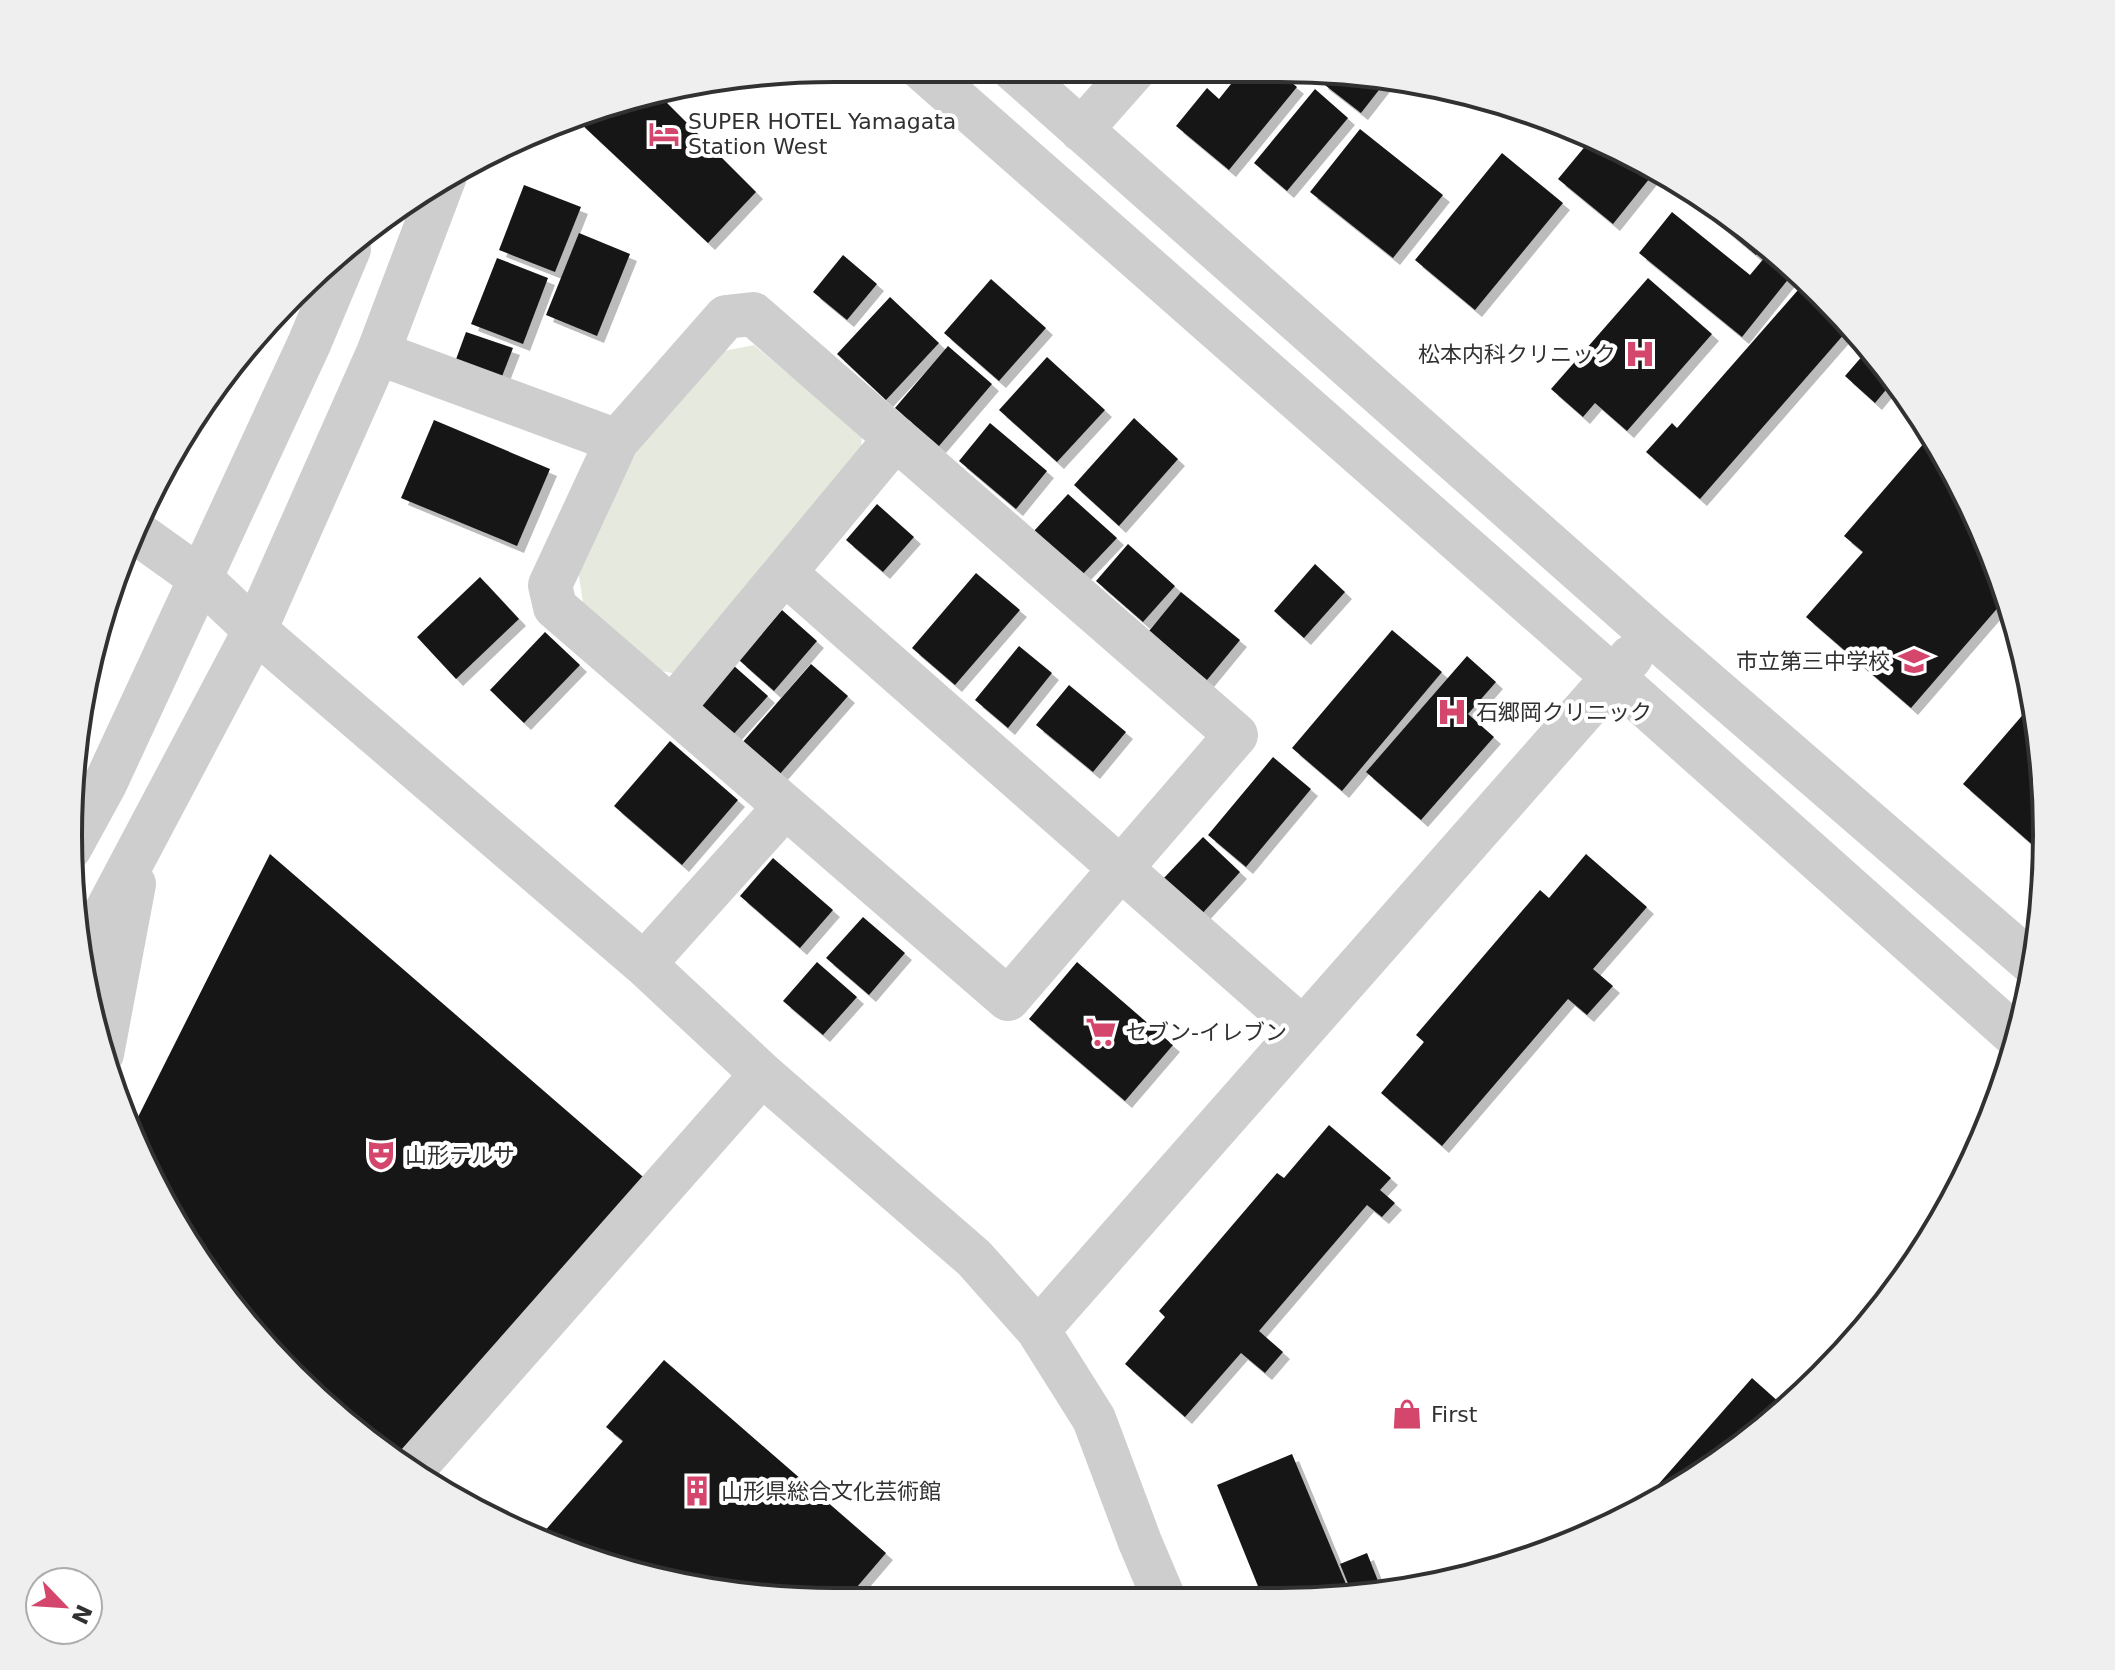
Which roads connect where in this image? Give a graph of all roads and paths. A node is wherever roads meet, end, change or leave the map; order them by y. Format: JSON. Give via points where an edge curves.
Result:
{"nodes":[{"id":1,"x":937,"y":82,"type":"edge"},
{"id":2,"x":1027,"y":82,"type":"edge"},
{"id":3,"x":1123,"y":82,"type":"edge"},
{"id":4,"x":1081,"y":130,"type":"junction"},
{"id":5,"x":437,"y":196,"type":"edge"},
{"id":6,"x":341,"y":267,"type":"edge"},
{"id":7,"x":378,"y":353,"type":"junction"},
{"id":8,"x":896,"y":438,"type":"junction"},
{"id":9,"x":617,"y":441,"type":"junction"},
{"id":10,"x":143,"y":538,"type":"edge"},
{"id":11,"x":786,"y":574,"type":"junction"},
{"id":12,"x":200,"y":578,"type":"junction"},
{"id":13,"x":255,"y":630,"type":"junction"},
{"id":14,"x":1651,"y":634,"type":"junction"},
{"id":15,"x":1612,"y":676,"type":"junction"},
{"id":16,"x":673,"y":707,"type":"junction"},
{"id":17,"x":785,"y":807,"type":"junction"},
{"id":18,"x":82,"y":825,"type":"edge"},
{"id":19,"x":140,"y":850,"type":"junction"},
{"id":20,"x":1122,"y":868,"type":"junction"},
{"id":21,"x":90,"y":943,"type":"edge"},
{"id":22,"x":2023,"y":956,"type":"edge"},
{"id":23,"x":644,"y":964,"type":"junction"},
{"id":24,"x":107,"y":1026,"type":"edge"},
{"id":25,"x":1302,"y":1028,"type":"junction"},
{"id":26,"x":2007,"y":1029,"type":"edge"},
{"id":27,"x":762,"y":1074,"type":"junction"},
{"id":28,"x":1038,"y":1330,"type":"junction"},
{"id":29,"x":419,"y":1462,"type":"edge"},
{"id":30,"x":1159,"y":1588,"type":"edge"}],
"edges":[{"from":1,"to":15,"type":"street"},
{"from":2,"to":4,"type":"street"},
{"from":3,"to":4,"type":"street"},
{"from":4,"to":14,"type":"street"},
{"from":5,"to":7,"type":"street"},
{"from":6,"to":12,"type":"street"},
{"from":7,"to":9,"type":"street"},
{"from":7,"to":13,"type":"street"},
{"from":8,"to":9,"type":"street","via":[[753,314],[726,317]]},
{"from":8,"to":11,"type":"street"},
{"from":8,"to":20,"type":"street","via":[[1236,735]]},
{"from":9,"to":16,"type":"street","via":[[550,585],[555,607]]},
{"from":10,"to":12,"type":"street"},
{"from":11,"to":16,"type":"street"},
{"from":11,"to":20,"type":"street"},
{"from":12,"to":13,"type":"street"},
{"from":12,"to":18,"type":"street"},
{"from":13,"to":19,"type":"street"},
{"from":13,"to":23,"type":"street"},
{"from":14,"to":15,"type":"street"},
{"from":14,"to":22,"type":"street"},
{"from":15,"to":25,"type":"street"},
{"from":15,"to":26,"type":"street"},
{"from":16,"to":17,"type":"street"},
{"from":17,"to":20,"type":"street","via":[[1008,999]]},
{"from":17,"to":23,"type":"street"},
{"from":19,"to":21,"type":"street"},
{"from":19,"to":24,"type":"street"},
{"from":20,"to":25,"type":"street"},
{"from":23,"to":27,"type":"street"},
{"from":25,"to":28,"type":"street"},
{"from":27,"to":28,"type":"street","via":[[974,1258]]},
{"from":27,"to":29,"type":"street"},
{"from":28,"to":30,"type":"street","via":[[1094,1419]]}]}
